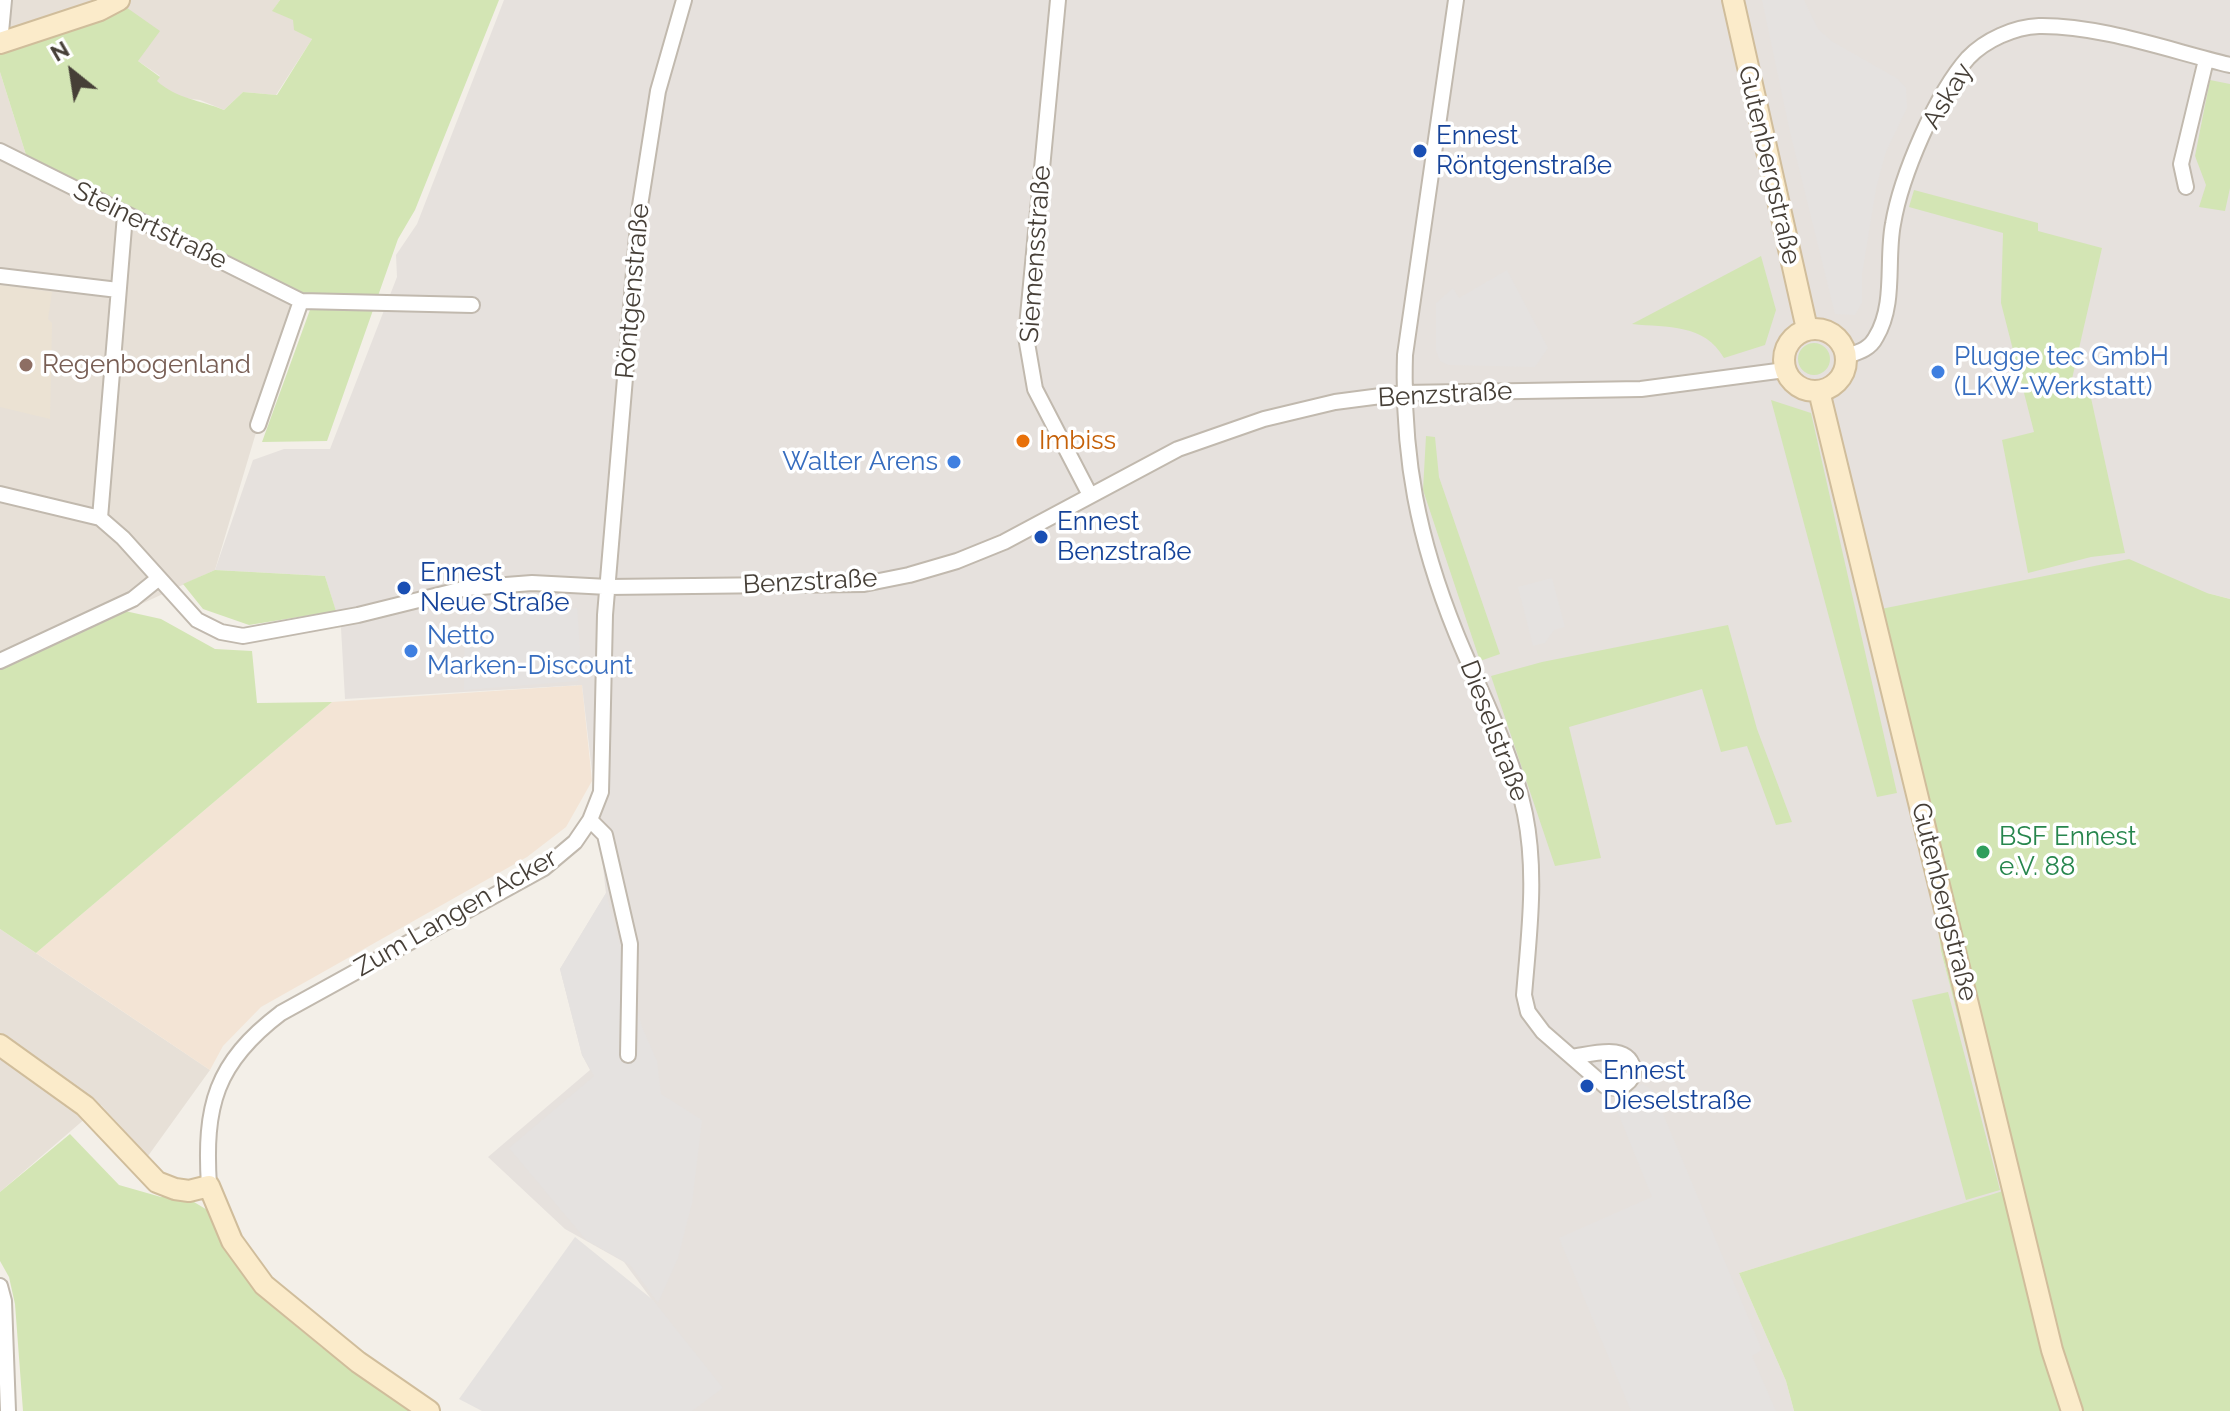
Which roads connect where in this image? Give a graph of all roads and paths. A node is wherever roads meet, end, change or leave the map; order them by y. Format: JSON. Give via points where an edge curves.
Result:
{"nodes":[{"id":1,"x":4,"y":0,"type":"edge"},
{"id":2,"x":119,"y":0,"type":"edge"},
{"id":3,"x":684,"y":0,"type":"edge"},
{"id":4,"x":1058,"y":0,"type":"edge"},
{"id":5,"x":1456,"y":0,"type":"edge"},
{"id":6,"x":1733,"y":0,"type":"edge"},
{"id":7,"x":0,"y":43,"type":"edge"},
{"id":8,"x":2206,"y":60,"type":"junction"},
{"id":9,"x":2230,"y":65,"type":"edge"},
{"id":10,"x":0,"y":151,"type":"edge"},
{"id":11,"x":2186,"y":187,"type":"dead end"},
{"id":12,"x":125,"y":215,"type":"junction"},
{"id":13,"x":0,"y":276,"type":"edge"},
{"id":14,"x":118,"y":290,"type":"junction"},
{"id":15,"x":301,"y":301,"type":"junction"},
{"id":16,"x":472,"y":305,"type":"dead end"},
{"id":17,"x":1807,"y":329,"type":"junction"},
{"id":18,"x":1847,"y":356,"type":"junction"},
{"id":19,"x":1785,"y":370,"type":"junction"},
{"id":20,"x":1819,"y":391,"type":"junction"},
{"id":21,"x":1404,"y":393,"type":"junction"},
{"id":22,"x":258,"y":425,"type":"dead end"},
{"id":23,"x":0,"y":494,"type":"edge"},
{"id":24,"x":1090,"y":495,"type":"junction"},
{"id":25,"x":100,"y":518,"type":"junction"},
{"id":26,"x":159,"y":578,"type":"junction"},
{"id":27,"x":608,"y":587,"type":"junction"},
{"id":28,"x":0,"y":661,"type":"edge"},
{"id":29,"x":590,"y":820,"type":"junction"},
{"id":30,"x":0,"y":1045,"type":"edge"},
{"id":31,"x":628,"y":1055,"type":"dead end"},
{"id":32,"x":1572,"y":1057,"type":"dead end"},
{"id":33,"x":209,"y":1186,"type":"junction"},
{"id":34,"x":0,"y":1287,"type":"edge"},
{"id":35,"x":8,"y":1411,"type":"edge"},
{"id":36,"x":429,"y":1411,"type":"edge"},
{"id":37,"x":2072,"y":1411,"type":"edge"}],
"edges":[{"from":1,"to":7,"type":"street"},
{"from":2,"to":7,"type":"main road"},
{"from":3,"to":27,"type":"street","name":"Röntgenstraße","via":[[658,91],[639,212]]},
{"from":4,"to":24,"type":"street","name":"Siemensstraße","via":[[1026,337],[1035,389]]},
{"from":5,"to":21,"type":"street"},
{"from":6,"to":17,"type":"main road","name":"Gutenbergstraße"},
{"from":8,"to":9,"type":"street","name":"Askay"},
{"from":8,"to":11,"type":"street","via":[[2181,164]]},
{"from":8,"to":18,"type":"street","name":"Askay","via":[[2037,26],[1981,47],[1941,99],[1910,165],[1893,223],[1886,313],[1876,339],[1864,351]]},
{"from":10,"to":12,"type":"street","name":"Steinertstraße"},
{"from":12,"to":14,"type":"street"},
{"from":12,"to":15,"type":"street","name":"Steinertstraße"},
{"from":13,"to":14,"type":"street"},
{"from":14,"to":25,"type":"street"},
{"from":15,"to":16,"type":"street","name":"Steinertstraße"},
{"from":15,"to":22,"type":"street"},
{"from":17,"to":18,"type":"main road","via":[[1833,333]]},
{"from":17,"to":19,"type":"main road","via":[[1788,344]]},
{"from":18,"to":20,"type":"main road","via":[[1838,381]]},
{"from":19,"to":20,"type":"main road","via":[[1795,384]]},
{"from":19,"to":21,"type":"street","name":"Benzstraße","via":[[1641,389]]},
{"from":20,"to":37,"type":"main road","name":"Gutenbergstraße","via":[[2052,1350]]},
{"from":21,"to":24,"type":"street","name":"Benzstraße","via":[[1264,419],[1178,449]]},
{"from":21,"to":32,"type":"street","name":"Dieselstraße","via":[[1412,488],[1423,537],[1511,764],[1525,814],[1533,881],[1524,995],[1528,1012]]},
{"from":23,"to":25,"type":"street"},
{"from":24,"to":27,"type":"street","name":"Benzstraße","via":[[957,561],[864,584]]},
{"from":25,"to":26,"type":"street","name":"Benzstraße"},
{"from":26,"to":27,"type":"street","name":"Benzstraße","via":[[197,620],[243,636],[467,588],[532,583]]},
{"from":26,"to":28,"type":"street","via":[[133,599]]},
{"from":27,"to":29,"type":"street","name":"Zum Langen Acker","via":[[601,792]]},
{"from":29,"to":31,"type":"street","via":[[605,835],[630,944]]},
{"from":29,"to":33,"type":"street","name":"Zum Langen Acker","via":[[575,842],[544,868],[259,1029],[227,1069],[213,1097],[207,1126]]},
{"from":30,"to":33,"type":"main road","via":[[85,1106],[157,1182],[189,1191]]},
{"from":33,"to":36,"type":"main road","via":[[232,1241],[264,1285],[358,1362]]},
{"from":34,"to":35,"type":"street"}]}
